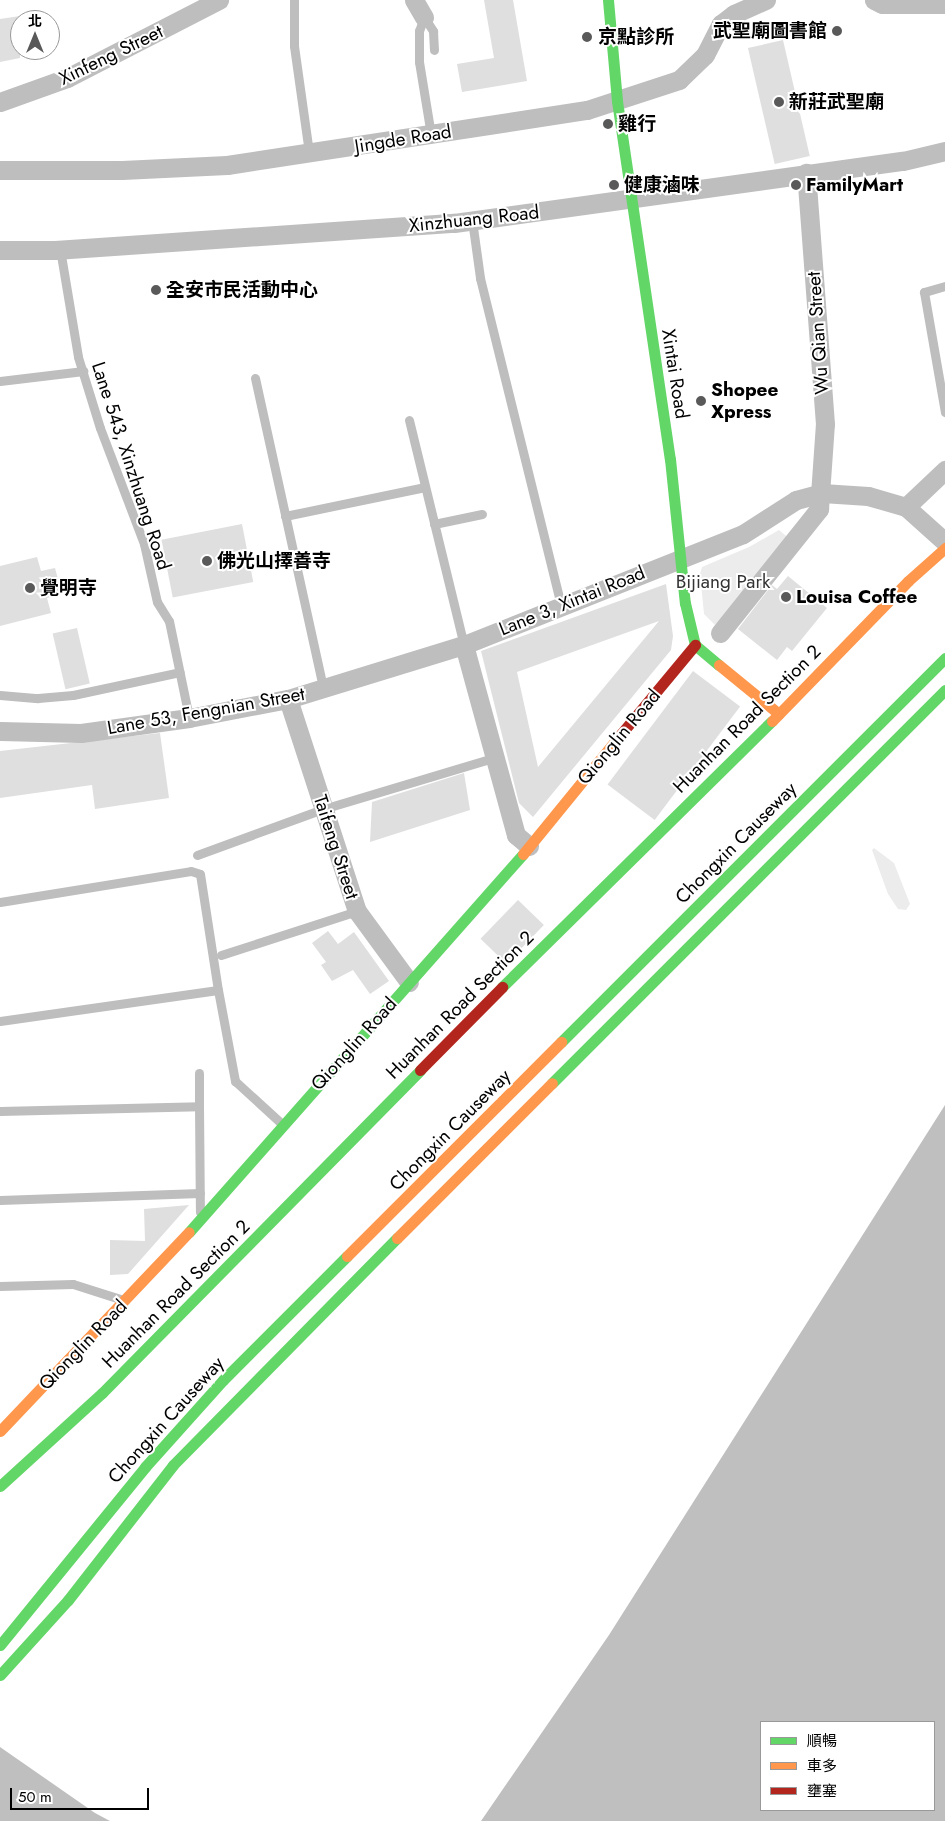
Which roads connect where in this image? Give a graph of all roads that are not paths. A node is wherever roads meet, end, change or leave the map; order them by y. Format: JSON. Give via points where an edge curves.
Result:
{"nodes":[{"id":1,"x":218,"y":0,"type":"edge"},
{"id":2,"x":294,"y":0,"type":"edge"},
{"id":3,"x":414,"y":0,"type":"edge"},
{"id":4,"x":608,"y":0,"type":"edge"},
{"id":5,"x":766,"y":0,"type":"edge"},
{"id":6,"x":874,"y":0,"type":"edge"},
{"id":7,"x":945,"y":4,"type":"edge"},
{"id":8,"x":424,"y":17,"type":"junction"},
{"id":9,"x":434,"y":50,"type":"dead end"},
{"id":10,"x":617,"y":101,"type":"junction"},
{"id":11,"x":0,"y":102,"type":"edge"},
{"id":12,"x":431,"y":135,"type":"junction"},
{"id":13,"x":945,"y":151,"type":"edge"},
{"id":14,"x":309,"y":153,"type":"junction"},
{"id":15,"x":0,"y":170,"type":"edge"},
{"id":16,"x":806,"y":174,"type":"junction"},
{"id":17,"x":636,"y":197,"type":"junction"},
{"id":18,"x":472,"y":220,"type":"junction"},
{"id":19,"x":60,"y":249,"type":"junction"},
{"id":20,"x":0,"y":250,"type":"edge"},
{"id":21,"x":945,"y":286,"type":"edge"},
{"id":22,"x":83,"y":371,"type":"junction"},
{"id":23,"x":255,"y":378,"type":"dead end"},
{"id":24,"x":0,"y":381,"type":"edge"},
{"id":25,"x":945,"y":412,"type":"edge"},
{"id":26,"x":409,"y":420,"type":"dead end"},
{"id":27,"x":945,"y":470,"type":"edge"},
{"id":28,"x":425,"y":487,"type":"junction"},
{"id":29,"x":822,"y":493,"type":"junction"},
{"id":30,"x":906,"y":507,"type":"junction"},
{"id":31,"x":482,"y":514,"type":"dead end"},
{"id":32,"x":286,"y":516,"type":"junction"},
{"id":33,"x":434,"y":524,"type":"junction"},
{"id":34,"x":945,"y":542,"type":"edge"},
{"id":35,"x":945,"y":548,"type":"edge"},
{"id":36,"x":680,"y":558,"type":"junction"},
{"id":37,"x":561,"y":606,"type":"junction"},
{"id":38,"x":720,"y":633,"type":"dead end"},
{"id":39,"x":464,"y":645,"type":"junction"},
{"id":40,"x":695,"y":645,"type":"junction"},
{"id":41,"x":945,"y":658,"type":"edge"},
{"id":42,"x":180,"y":672,"type":"junction"},
{"id":43,"x":324,"y":688,"type":"junction"},
{"id":44,"x":945,"y":690,"type":"edge"},
{"id":45,"x":0,"y":695,"type":"edge"},
{"id":46,"x":288,"y":699,"type":"junction"},
{"id":47,"x":779,"y":714,"type":"junction"},
{"id":48,"x":189,"y":718,"type":"junction"},
{"id":49,"x":0,"y":731,"type":"edge"},
{"id":50,"x":496,"y":757,"type":"junction"},
{"id":51,"x":323,"y":808,"type":"junction"},
{"id":52,"x":529,"y":846,"type":"junction"},
{"id":53,"x":197,"y":855,"type":"dead end"},
{"id":54,"x":0,"y":902,"type":"edge"},
{"id":55,"x":357,"y":911,"type":"junction"},
{"id":56,"x":222,"y":956,"type":"dead end"},
{"id":57,"x":409,"y":982,"type":"junction"},
{"id":58,"x":218,"y":990,"type":"junction"},
{"id":59,"x":0,"y":1021,"type":"edge"},
{"id":60,"x":199,"y":1073,"type":"dead end"},
{"id":61,"x":199,"y":1106,"type":"junction"},
{"id":62,"x":0,"y":1112,"type":"edge"},
{"id":63,"x":282,"y":1124,"type":"junction"},
{"id":64,"x":200,"y":1193,"type":"junction"},
{"id":65,"x":0,"y":1200,"type":"edge"},
{"id":66,"x":200,"y":1220,"type":"junction"},
{"id":67,"x":0,"y":1286,"type":"edge"},
{"id":68,"x":126,"y":1301,"type":"junction"},
{"id":69,"x":0,"y":1431,"type":"edge"},
{"id":70,"x":0,"y":1486,"type":"edge"},
{"id":71,"x":0,"y":1645,"type":"edge"},
{"id":72,"x":0,"y":1675,"type":"edge"}],
"edges":[{"from":1,"to":11,"type":"street","name":"Xinfeng Street","via":[[67,78]]},
{"from":2,"to":14,"type":"lane","via":[[294,46]]},
{"from":3,"to":8,"type":"street"},
{"from":4,"to":10,"type":"street","name":"Xintai Road"},
{"from":5,"to":10,"type":"street","name":"Jingde Road","via":[[734,14],[721,24],[705,55],[679,80]]},
{"from":6,"to":7,"type":"street","via":[[882,4]]},
{"from":8,"to":9,"type":"lane","via":[[433,31]]},
{"from":8,"to":12,"type":"lane","via":[[418,32],[419,62]]},
{"from":10,"to":12,"type":"street","name":"Jingde Road","via":[[587,110]]},
{"from":10,"to":17,"type":"street","name":"Xintai Road"},
{"from":12,"to":14,"type":"street","name":"Jingde Road"},
{"from":13,"to":16,"type":"street","name":"Xinzhuang Road","via":[[903,161]]},
{"from":14,"to":15,"type":"street","name":"Jingde Road","via":[[227,165],[122,170]]},
{"from":16,"to":17,"type":"street","name":"Xinzhuang Road"},
{"from":16,"to":29,"type":"street","name":"Wu Qian Street","via":[[825,424]]},
{"from":17,"to":18,"type":"street","name":"Xinzhuang Road"},
{"from":17,"to":36,"type":"street","name":"Xintai Road"},
{"from":18,"to":19,"type":"street","name":"Xinzhuang Road"},
{"from":18,"to":37,"type":"lane","via":[[480,278]]},
{"from":19,"to":20,"type":"street","name":"Xinzhuang Road"},
{"from":19,"to":22,"type":"lane","name":"Lane 543, Xinzhuang Road"},
{"from":21,"to":25,"type":"lane","via":[[924,292]]},
{"from":22,"to":24,"type":"lane"},
{"from":22,"to":42,"type":"lane","name":"Lane 543, Xinzhuang Road","via":[[100,428],[144,544],[157,602],[169,621]]},
{"from":23,"to":32,"type":"lane"},
{"from":26,"to":28,"type":"lane"},
{"from":27,"to":30,"type":"street"},
{"from":28,"to":32,"type":"lane"},
{"from":28,"to":33,"type":"lane"},
{"from":29,"to":30,"type":"street","name":"Lane 3, Xintai Road","via":[[868,496]]},
{"from":29,"to":36,"type":"street","name":"Lane 3, Xintai Road","via":[[796,500],[743,534]]},
{"from":29,"to":38,"type":"street","via":[[819,509],[806,528]]},
{"from":30,"to":34,"type":"street"},
{"from":31,"to":33,"type":"lane"},
{"from":32,"to":43,"type":"lane"},
{"from":33,"to":39,"type":"lane"},
{"from":35,"to":47,"type":"street","name":"Huanhan Road Section 2","via":[[908,581]]},
{"from":36,"to":37,"type":"street","name":"Lane 3, Xintai Road"},
{"from":36,"to":40,"type":"street","name":"Xintai Road","via":[[685,603]]},
{"from":37,"to":39,"type":"street","name":"Lane 3, Xintai Road"},
{"from":39,"to":43,"type":"street","name":"Lane 53, Fengnian Street"},
{"from":39,"to":50,"type":"street"},
{"from":40,"to":47,"type":"street"},
{"from":40,"to":52,"type":"street","name":"Qionglin Road"},
{"from":41,"to":71,"type":"street","name":"Chongxin Causeway","via":[[217,1387],[150,1461]]},
{"from":42,"to":45,"type":"lane","via":[[73,695],[38,698]]},
{"from":42,"to":48,"type":"lane","name":"Lane 543, Xinzhuang Road"},
{"from":43,"to":46,"type":"street","name":"Lane 53, Fengnian Street"},
{"from":44,"to":72,"type":"street","name":"Chongxin Causeway","via":[[225,1410],[173,1465],[68,1600]]},
{"from":46,"to":48,"type":"street","name":"Lane 53, Fengnian Street"},
{"from":46,"to":51,"type":"street","name":"Taifeng Street"},
{"from":47,"to":70,"type":"street","name":"Huanhan Road Section 2","via":[[521,968],[102,1393]]},
{"from":48,"to":49,"type":"street","name":"Lane 53, Fengnian Street","via":[[81,733]]},
{"from":50,"to":51,"type":"lane"},
{"from":50,"to":52,"type":"street","via":[[516,835]]},
{"from":51,"to":53,"type":"lane"},
{"from":51,"to":55,"type":"street","name":"Taifeng Street"},
{"from":52,"to":57,"type":"street","name":"Qionglin Road"},
{"from":54,"to":58,"type":"lane","via":[[191,871],[200,874]]},
{"from":55,"to":56,"type":"lane"},
{"from":55,"to":57,"type":"street","name":"Taifeng Street"},
{"from":57,"to":63,"type":"street","name":"Qionglin Road"},
{"from":58,"to":59,"type":"lane"},
{"from":58,"to":63,"type":"lane","via":[[235,1081]]},
{"from":60,"to":61,"type":"lane"},
{"from":61,"to":62,"type":"lane"},
{"from":61,"to":64,"type":"lane"},
{"from":63,"to":66,"type":"street","name":"Qionglin Road"},
{"from":64,"to":65,"type":"lane"},
{"from":64,"to":66,"type":"lane"},
{"from":66,"to":68,"type":"street","name":"Qionglin Road"},
{"from":67,"to":68,"type":"lane","via":[[73,1284]]},
{"from":68,"to":69,"type":"street","name":"Qionglin Road"}]}
